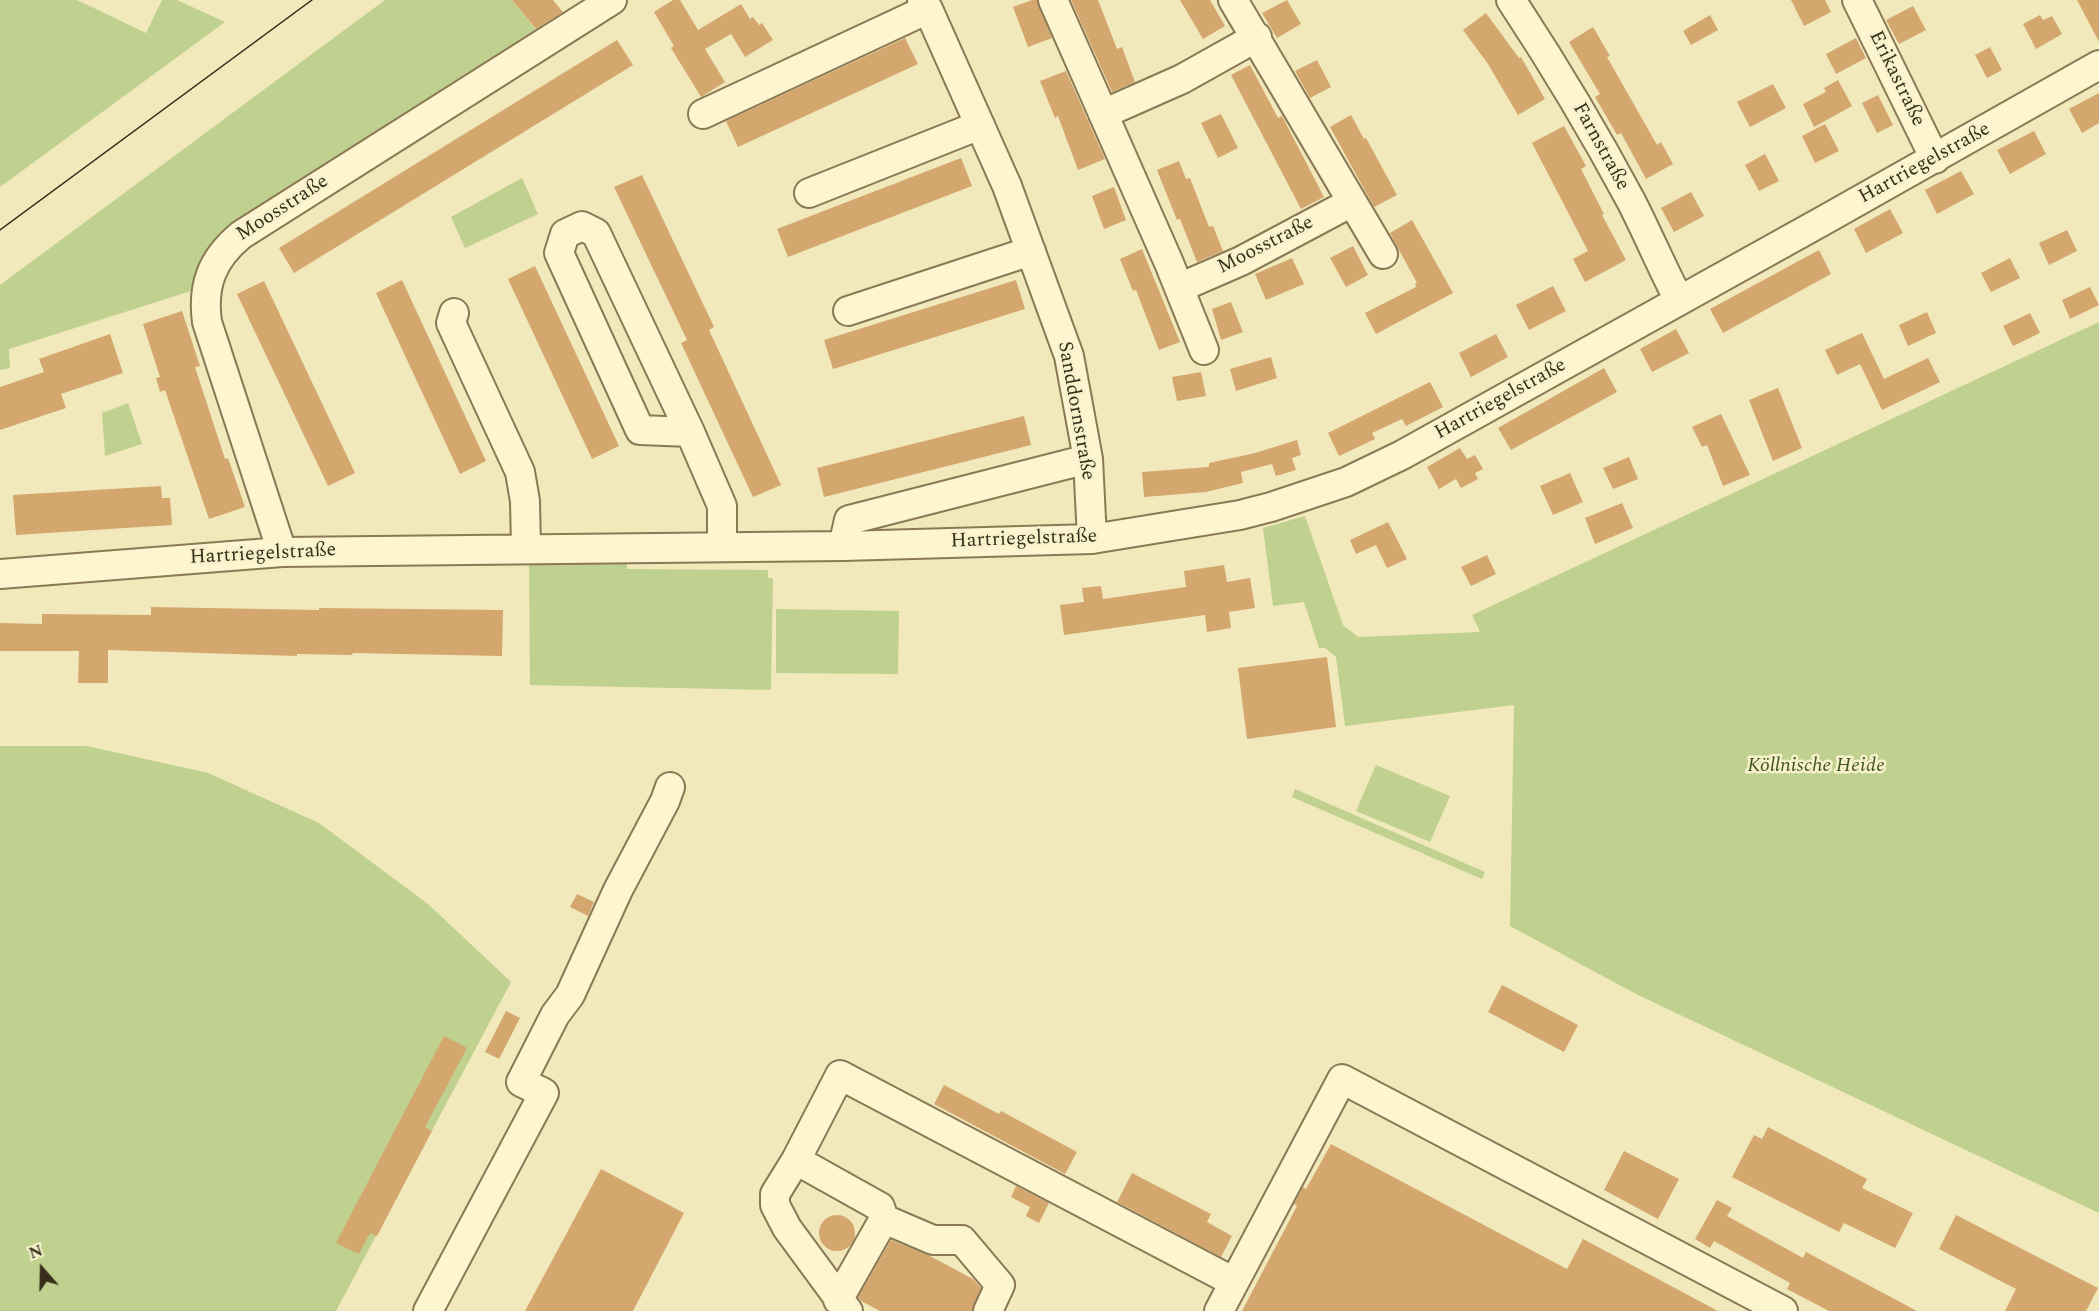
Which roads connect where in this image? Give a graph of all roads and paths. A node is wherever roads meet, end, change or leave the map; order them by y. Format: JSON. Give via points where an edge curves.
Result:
{"nodes":[{"id":1,"x":612,"y":0,"type":"edge"},
{"id":2,"x":1053,"y":0,"type":"edge"},
{"id":3,"x":1233,"y":0,"type":"edge"},
{"id":4,"x":1511,"y":0,"type":"edge"},
{"id":5,"x":1857,"y":0,"type":"edge"},
{"id":6,"x":925,"y":4,"type":"edge"},
{"id":7,"x":1257,"y":37,"type":"junction"},
{"id":8,"x":2099,"y":65,"type":"edge"},
{"id":9,"x":703,"y":114,"type":"dead end"},
{"id":10,"x":1103,"y":114,"type":"junction"},
{"id":11,"x":980,"y":125,"type":"junction"},
{"id":12,"x":1935,"y":159,"type":"junction"},
{"id":13,"x":809,"y":193,"type":"dead end"},
{"id":14,"x":1352,"y":202,"type":"junction"},
{"id":15,"x":1031,"y":251,"type":"junction"},
{"id":16,"x":1383,"y":254,"type":"dead end"},
{"id":17,"x":1179,"y":288,"type":"junction"},
{"id":18,"x":1679,"y":300,"type":"junction"},
{"id":19,"x":848,"y":311,"type":"dead end"},
{"id":20,"x":454,"y":313,"type":"dead end"},
{"id":21,"x":1204,"y":350,"type":"dead end"},
{"id":22,"x":690,"y":432,"type":"junction"},
{"id":23,"x":1088,"y":459,"type":"junction"},
{"id":24,"x":1092,"y":539,"type":"junction"},
{"id":25,"x":722,"y":546,"type":"junction"},
{"id":26,"x":843,"y":546,"type":"junction"},
{"id":27,"x":526,"y":548,"type":"junction"},
{"id":28,"x":282,"y":552,"type":"junction"},
{"id":29,"x":0,"y":574,"type":"edge"},
{"id":30,"x":670,"y":787,"type":"dead end"},
{"id":31,"x":796,"y":1160,"type":"junction"},
{"id":32,"x":884,"y":1219,"type":"junction"},
{"id":33,"x":1234,"y":1282,"type":"junction"},
{"id":34,"x":843,"y":1305,"type":"edge"},
{"id":35,"x":428,"y":1311,"type":"edge"},
{"id":36,"x":988,"y":1311,"type":"edge"},
{"id":37,"x":1219,"y":1311,"type":"edge"},
{"id":38,"x":1783,"y":1311,"type":"edge"}],
"edges":[{"from":1,"to":28,"type":"street","name":"Moosstraße","via":[[225,248],[208,285],[204,302],[207,322]]},
{"from":2,"to":10,"type":"street"},
{"from":3,"to":7,"type":"street"},
{"from":4,"to":18,"type":"street","name":"Farnstraße","via":[[1592,130]]},
{"from":5,"to":12,"type":"street","name":"Erikastraße"},
{"from":6,"to":9,"type":"street","name":"Sanddornstraße"},
{"from":6,"to":11,"type":"street","name":"Sanddornstraße"},
{"from":7,"to":10,"type":"street","via":[[1182,79]]},
{"from":7,"to":14,"type":"street"},
{"from":8,"to":12,"type":"street","name":"Hartriegelstraße"},
{"from":10,"to":17,"type":"street"},
{"from":11,"to":13,"type":"street"},
{"from":11,"to":15,"type":"street","name":"Sanddornstraße"},
{"from":12,"to":18,"type":"street","name":"Hartriegelstraße"},
{"from":14,"to":16,"type":"street"},
{"from":14,"to":17,"type":"street","name":"Moosstraße","via":[[1241,261]]},
{"from":15,"to":19,"type":"street"},
{"from":15,"to":23,"type":"street","name":"Sanddornstraße","via":[[1069,356]]},
{"from":17,"to":21,"type":"street"},
{"from":18,"to":24,"type":"street","name":"Hartriegelstraße","via":[[1402,455],[1346,482],[1240,515]]},
{"from":20,"to":27,"type":"street","via":[[452,323],[520,472]]},
{"from":22,"to":22,"type":"street","via":[[596,233],[582,226],[565,234],[559,253],[640,430]]},
{"from":22,"to":25,"type":"street","via":[[723,506]]},
{"from":23,"to":24,"type":"street","name":"Sanddornstraße"},
{"from":23,"to":26,"type":"street","via":[[849,520]]},
{"from":24,"to":26,"type":"street","name":"Hartriegelstraße"},
{"from":25,"to":26,"type":"street","name":"Hartriegelstraße"},
{"from":25,"to":27,"type":"street","name":"Hartriegelstraße"},
{"from":27,"to":28,"type":"street","name":"Hartriegelstraße"},
{"from":28,"to":29,"type":"street","name":"Hartriegelstraße"},
{"from":30,"to":35,"type":"street","via":[[570,995],[555,1015],[521,1082],[544,1093]]},
{"from":31,"to":32,"type":"street","via":[[880,1207]]},
{"from":31,"to":33,"type":"street","via":[[840,1075]]},
{"from":31,"to":34,"type":"street","via":[[775,1194],[775,1205],[787,1228]]},
{"from":32,"to":34,"type":"street"},
{"from":32,"to":36,"type":"street","via":[[933,1240],[962,1240],[1000,1285]]},
{"from":33,"to":37,"type":"street"},
{"from":33,"to":38,"type":"street","via":[[1342,1079]]}]}
